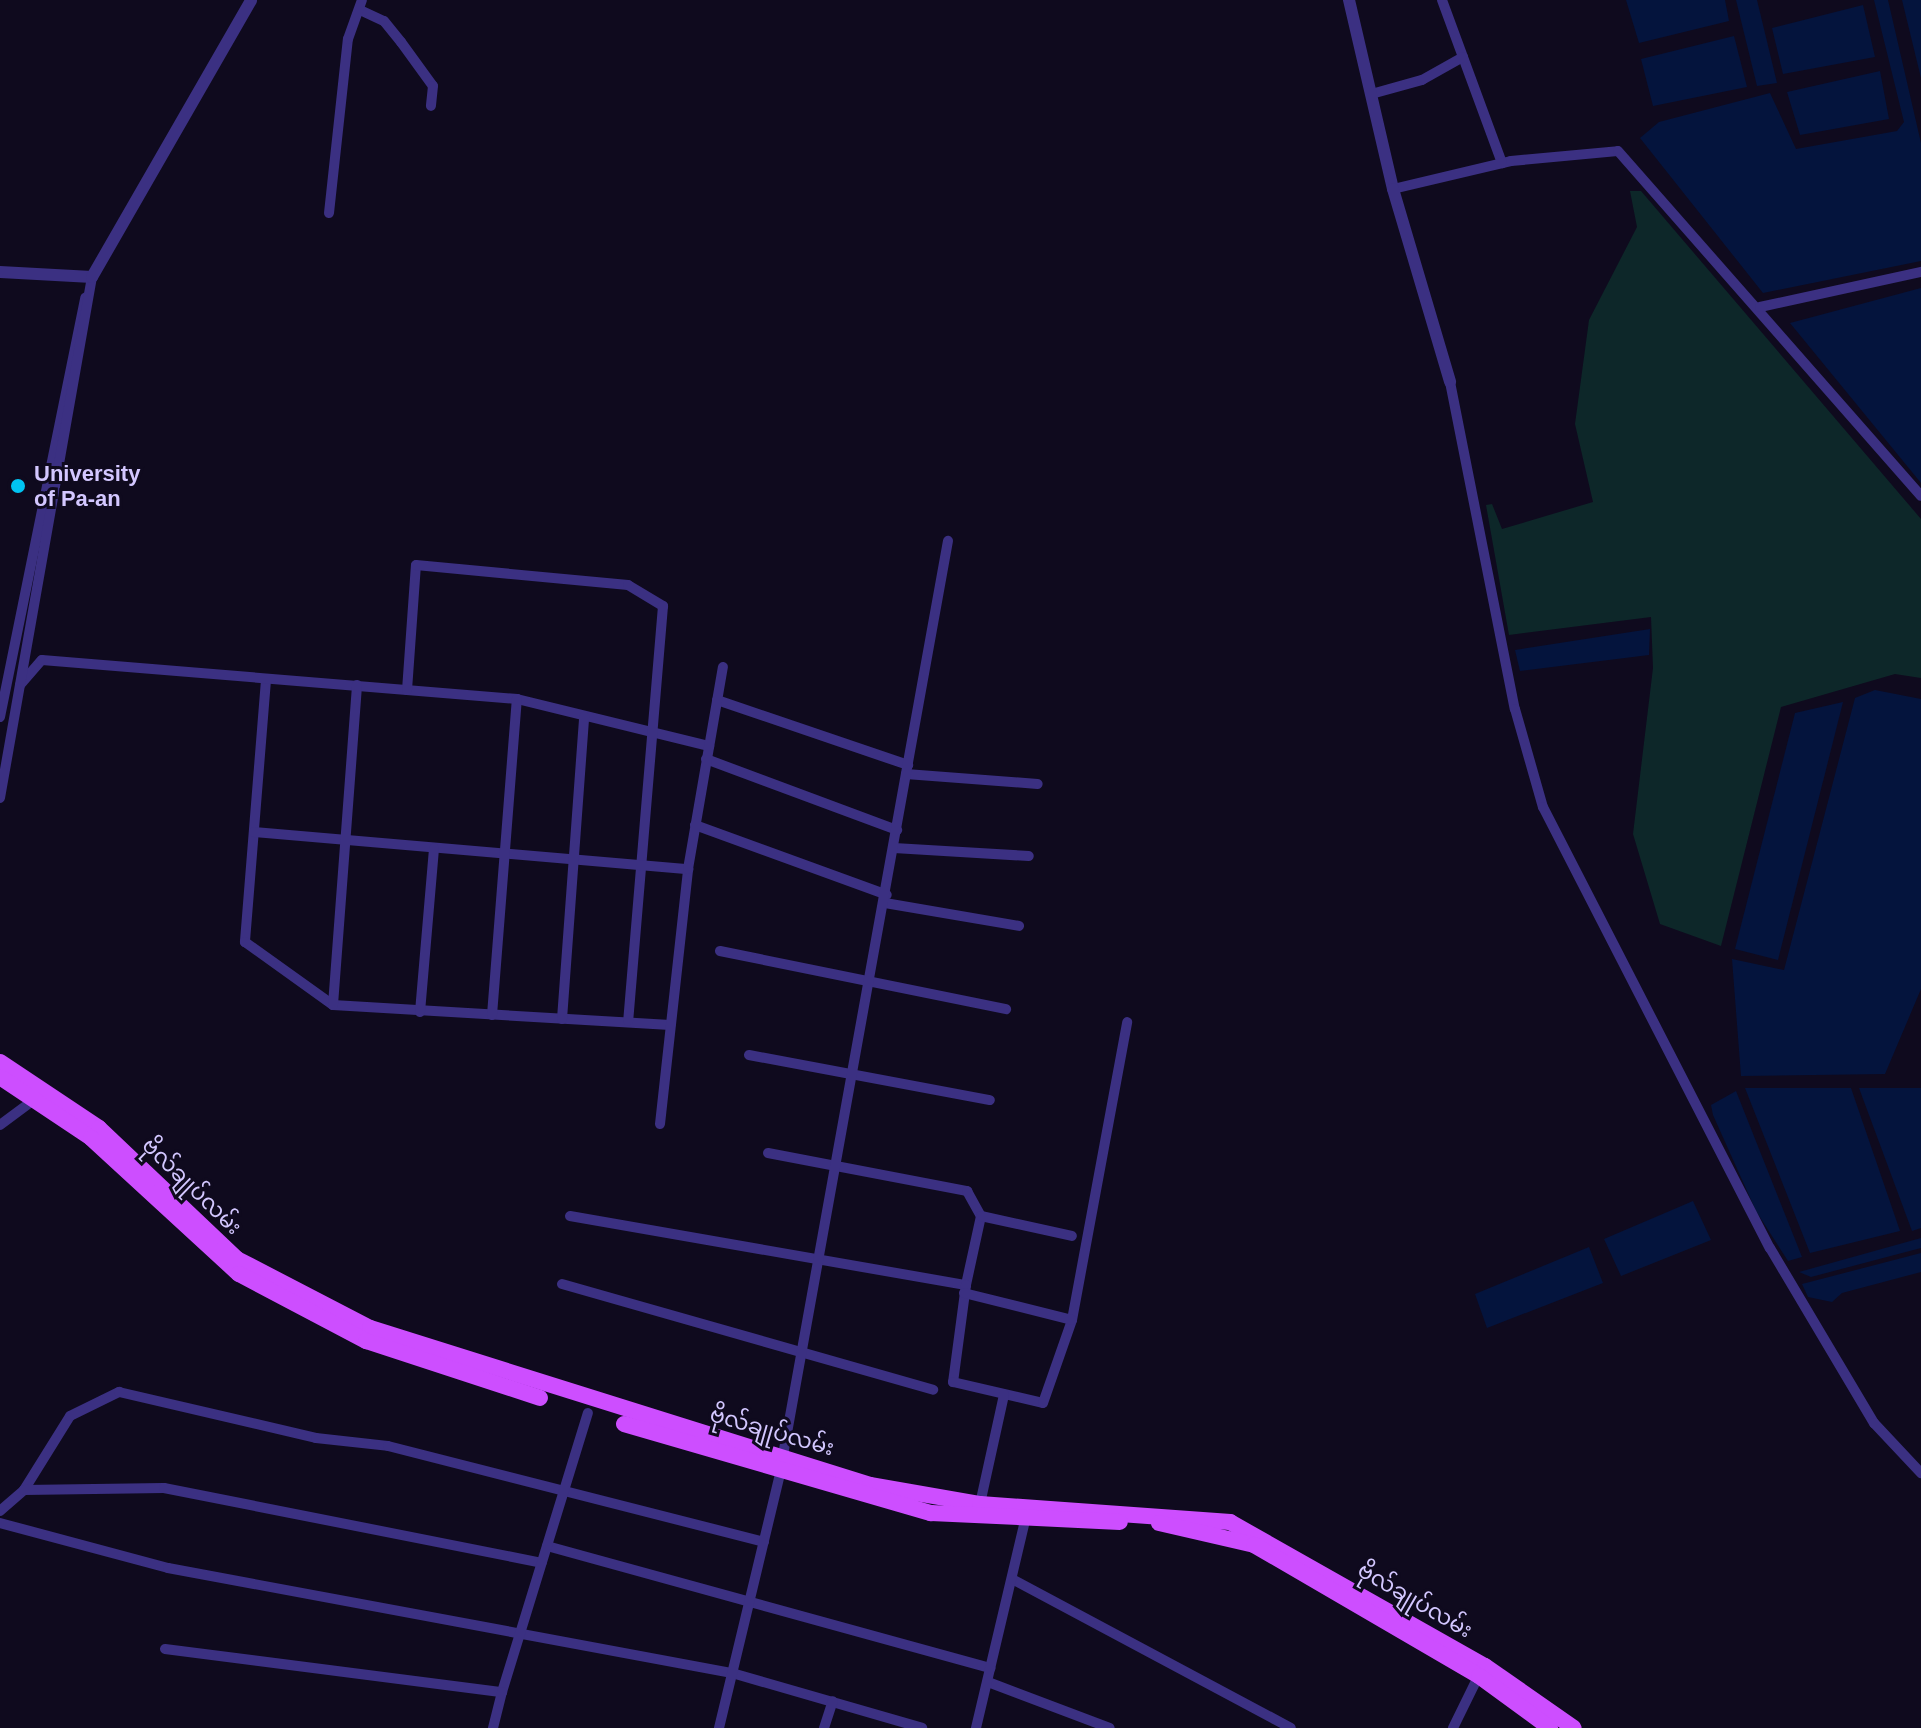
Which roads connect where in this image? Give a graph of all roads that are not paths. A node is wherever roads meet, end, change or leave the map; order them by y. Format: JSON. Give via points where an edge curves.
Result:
{"nodes":[{"id":1,"x":251,"y":0,"type":"edge"},
{"id":2,"x":1349,"y":0,"type":"edge"},
{"id":3,"x":1442,"y":0,"type":"edge"},
{"id":4,"x":361,"y":5,"type":"edge"},
{"id":5,"x":1463,"y":57,"type":"junction"},
{"id":6,"x":1375,"y":93,"type":"junction"},
{"id":7,"x":431,"y":106,"type":"dead end"},
{"id":8,"x":1502,"y":163,"type":"junction"},
{"id":9,"x":1393,"y":189,"type":"junction"},
{"id":10,"x":329,"y":213,"type":"dead end"},
{"id":11,"x":0,"y":272,"type":"edge"},
{"id":12,"x":1921,"y":272,"type":"edge"},
{"id":13,"x":92,"y":277,"type":"junction"},
{"id":14,"x":1760,"y":307,"type":"junction"},
{"id":15,"x":1450,"y":382,"type":"joint"},
{"id":16,"x":63,"y":391,"type":"junction"},
{"id":17,"x":76,"y":394,"type":"junction"},
{"id":18,"x":1921,"y":496,"type":"edge"},
{"id":19,"x":948,"y":541,"type":"dead end"},
{"id":20,"x":723,"y":667,"type":"dead end"},
{"id":21,"x":266,"y":680,"type":"junction"},
{"id":22,"x":20,"y":685,"type":"junction"},
{"id":23,"x":357,"y":685,"type":"junction"},
{"id":24,"x":407,"y":690,"type":"junction"},
{"id":25,"x":517,"y":699,"type":"junction"},
{"id":26,"x":717,"y":700,"type":"junction"},
{"id":27,"x":0,"y":717,"type":"edge"},
{"id":28,"x":584,"y":717,"type":"junction"},
{"id":29,"x":656,"y":736,"type":"junction"},
{"id":30,"x":709,"y":746,"type":"junction"},
{"id":31,"x":706,"y":759,"type":"junction"},
{"id":32,"x":907,"y":770,"type":"junction"},
{"id":33,"x":2,"y":779,"type":"edge"},
{"id":34,"x":1038,"y":784,"type":"dead end"},
{"id":35,"x":0,"y":798,"type":"edge"},
{"id":36,"x":695,"y":825,"type":"junction"},
{"id":37,"x":897,"y":830,"type":"junction"},
{"id":38,"x":254,"y":832,"type":"junction"},
{"id":39,"x":345,"y":839,"type":"junction"},
{"id":40,"x":894,"y":848,"type":"junction"},
{"id":41,"x":434,"y":849,"type":"junction"},
{"id":42,"x":502,"y":855,"type":"junction"},
{"id":43,"x":1029,"y":856,"type":"dead end"},
{"id":44,"x":574,"y":859,"type":"junction"},
{"id":45,"x":643,"y":864,"type":"junction"},
{"id":46,"x":688,"y":869,"type":"junction"},
{"id":47,"x":886,"y":899,"type":"junction"},
{"id":48,"x":1019,"y":926,"type":"dead end"},
{"id":49,"x":720,"y":951,"type":"dead end"},
{"id":50,"x":872,"y":983,"type":"junction"},
{"id":51,"x":333,"y":1005,"type":"junction"},
{"id":52,"x":1006,"y":1009,"type":"dead end"},
{"id":53,"x":420,"y":1012,"type":"junction"},
{"id":54,"x":492,"y":1015,"type":"junction"},
{"id":55,"x":562,"y":1019,"type":"junction"},
{"id":56,"x":628,"y":1021,"type":"junction"},
{"id":57,"x":1127,"y":1022,"type":"dead end"},
{"id":58,"x":670,"y":1025,"type":"junction"},
{"id":59,"x":749,"y":1055,"type":"dead end"},
{"id":60,"x":0,"y":1062,"type":"edge"},
{"id":61,"x":857,"y":1076,"type":"junction"},
{"id":62,"x":0,"y":1077,"type":"edge"},
{"id":63,"x":35,"y":1099,"type":"junction"},
{"id":64,"x":990,"y":1100,"type":"dead end"},
{"id":65,"x":660,"y":1124,"type":"dead end"},
{"id":66,"x":0,"y":1125,"type":"edge"},
{"id":67,"x":768,"y":1153,"type":"dead end"},
{"id":68,"x":840,"y":1166,"type":"junction"},
{"id":69,"x":570,"y":1216,"type":"dead end"},
{"id":70,"x":981,"y":1216,"type":"junction"},
{"id":71,"x":1072,"y":1236,"type":"dead end"},
{"id":72,"x":823,"y":1258,"type":"junction"},
{"id":73,"x":562,"y":1284,"type":"dead end"},
{"id":74,"x":965,"y":1289,"type":"junction"},
{"id":75,"x":1072,"y":1320,"type":"junction"},
{"id":76,"x":804,"y":1353,"type":"junction"},
{"id":77,"x":933,"y":1390,"type":"dead end"},
{"id":78,"x":1004,"y":1395,"type":"junction"},
{"id":79,"x":588,"y":1413,"type":"junction"},
{"id":80,"x":782,"y":1462,"type":"junction"},
{"id":81,"x":1921,"y":1473,"type":"edge"},
{"id":82,"x":24,"y":1490,"type":"junction"},
{"id":83,"x":564,"y":1492,"type":"junction"},
{"id":84,"x":980,"y":1504,"type":"junction"},
{"id":85,"x":0,"y":1511,"type":"edge"},
{"id":86,"x":1027,"y":1512,"type":"junction"},
{"id":87,"x":0,"y":1523,"type":"edge"},
{"id":88,"x":764,"y":1542,"type":"junction"},
{"id":89,"x":547,"y":1546,"type":"junction"},
{"id":90,"x":542,"y":1563,"type":"junction"},
{"id":91,"x":1012,"y":1579,"type":"junction"},
{"id":92,"x":751,"y":1601,"type":"junction"},
{"id":93,"x":519,"y":1637,"type":"junction"},
{"id":94,"x":165,"y":1649,"type":"dead end"},
{"id":95,"x":991,"y":1668,"type":"junction"},
{"id":96,"x":1482,"y":1671,"type":"junction"},
{"id":97,"x":732,"y":1673,"type":"junction"},
{"id":98,"x":988,"y":1682,"type":"junction"},
{"id":99,"x":502,"y":1692,"type":"junction"},
{"id":100,"x":833,"y":1701,"type":"junction"},
{"id":101,"x":493,"y":1728,"type":"edge"},
{"id":102,"x":719,"y":1728,"type":"edge"},
{"id":103,"x":824,"y":1728,"type":"edge"},
{"id":104,"x":922,"y":1728,"type":"edge"},
{"id":105,"x":976,"y":1728,"type":"edge"},
{"id":106,"x":1110,"y":1728,"type":"edge"},
{"id":107,"x":1291,"y":1728,"type":"edge"},
{"id":108,"x":1453,"y":1728,"type":"edge"},
{"id":109,"x":1550,"y":1728,"type":"edge"},
{"id":110,"x":1574,"y":1728,"type":"edge"}],
"edges":[{"from":1,"to":13,"type":"street"},
{"from":2,"to":6,"type":"street"},
{"from":3,"to":5,"type":"street"},
{"from":4,"to":7,"type":"street","via":[[384,21],[433,86]]},
{"from":4,"to":10,"type":"street","via":[[348,39]]},
{"from":5,"to":6,"type":"street","via":[[1422,80]]},
{"from":5,"to":8,"type":"street"},
{"from":6,"to":9,"type":"street"},
{"from":8,"to":9,"type":"street"},
{"from":8,"to":14,"type":"street","via":[[1618,151]]},
{"from":9,"to":15,"type":"street"},
{"from":11,"to":13,"type":"street"},
{"from":12,"to":14,"type":"street"},
{"from":13,"to":16,"type":"street"},
{"from":13,"to":17,"type":"street"},
{"from":14,"to":18,"type":"street"},
{"from":15,"to":81,"type":"street","via":[[1515,709],[1543,807],[1770,1248],[1874,1423]]},
{"from":16,"to":17,"type":"street"},
{"from":16,"to":27,"type":"street"},
{"from":17,"to":22,"type":"street"},
{"from":19,"to":32,"type":"street"},
{"from":20,"to":26,"type":"street"},
{"from":21,"to":22,"type":"street","via":[[42,660]]},
{"from":21,"to":23,"type":"street"},
{"from":21,"to":38,"type":"street"},
{"from":22,"to":33,"type":"street"},
{"from":23,"to":24,"type":"street"},
{"from":23,"to":39,"type":"street"},
{"from":24,"to":25,"type":"street"},
{"from":24,"to":29,"type":"street","via":[[416,565],[628,585],[663,606]]},
{"from":25,"to":28,"type":"street"},
{"from":25,"to":42,"type":"street"},
{"from":26,"to":30,"type":"street"},
{"from":26,"to":32,"type":"street"},
{"from":28,"to":29,"type":"street"},
{"from":28,"to":44,"type":"street"},
{"from":29,"to":30,"type":"street"},
{"from":29,"to":45,"type":"street"},
{"from":30,"to":31,"type":"street"},
{"from":31,"to":36,"type":"street"},
{"from":31,"to":37,"type":"street"},
{"from":32,"to":34,"type":"street"},
{"from":32,"to":37,"type":"street"},
{"from":33,"to":35,"type":"street"},
{"from":36,"to":46,"type":"street"},
{"from":36,"to":47,"type":"street"},
{"from":37,"to":40,"type":"street"},
{"from":38,"to":39,"type":"street"},
{"from":38,"to":51,"type":"street","via":[[245,942]]},
{"from":39,"to":41,"type":"street"},
{"from":39,"to":51,"type":"street"},
{"from":40,"to":43,"type":"street"},
{"from":40,"to":47,"type":"street"},
{"from":41,"to":42,"type":"street"},
{"from":41,"to":53,"type":"street"},
{"from":42,"to":44,"type":"street"},
{"from":42,"to":54,"type":"street"},
{"from":44,"to":45,"type":"street"},
{"from":44,"to":55,"type":"street"},
{"from":45,"to":46,"type":"street"},
{"from":45,"to":56,"type":"street"},
{"from":46,"to":58,"type":"street"},
{"from":47,"to":48,"type":"street"},
{"from":47,"to":50,"type":"street"},
{"from":49,"to":50,"type":"street"},
{"from":50,"to":52,"type":"street"},
{"from":50,"to":61,"type":"street"},
{"from":51,"to":53,"type":"street"},
{"from":53,"to":54,"type":"street"},
{"from":54,"to":55,"type":"street"},
{"from":55,"to":56,"type":"street"},
{"from":56,"to":58,"type":"street"},
{"from":57,"to":75,"type":"street"},
{"from":58,"to":65,"type":"street"},
{"from":59,"to":61,"type":"street"},
{"from":60,"to":80,"type":"main road","name":"ဗိုလ်ချုပ်လမ်း","via":[[99,1128],[237,1259],[313,1300],[425,1351]]},
{"from":61,"to":64,"type":"street"},
{"from":61,"to":68,"type":"street"},
{"from":62,"to":63,"type":"main road","name":"ဗိုလ်ချုပ်လမ်း"},
{"from":63,"to":66,"type":"street"},
{"from":63,"to":79,"type":"main road","name":"ဗိုလ်ချုပ်လမ်း","via":[[91,1138],[239,1274],[366,1341]]},
{"from":67,"to":68,"type":"street"},
{"from":68,"to":70,"type":"street","via":[[967,1191]]},
{"from":68,"to":72,"type":"street"},
{"from":69,"to":72,"type":"street"},
{"from":70,"to":71,"type":"street"},
{"from":70,"to":74,"type":"street"},
{"from":72,"to":74,"type":"street"},
{"from":72,"to":76,"type":"street"},
{"from":73,"to":76,"type":"street"},
{"from":74,"to":75,"type":"street"},
{"from":74,"to":78,"type":"street","via":[[953,1382]]},
{"from":75,"to":78,"type":"street","via":[[1046,1399]]},
{"from":76,"to":77,"type":"street"},
{"from":76,"to":80,"type":"street"},
{"from":78,"to":84,"type":"street"},
{"from":79,"to":80,"type":"main road","name":"ဗိုလ်ချုပ်လမ်း"},
{"from":79,"to":83,"type":"street"},
{"from":80,"to":84,"type":"main road","name":"ဗိုလ်ချုပ်လမ်း","via":[[870,1485]]},
{"from":80,"to":86,"type":"main road","name":"ဗိုလ်ချုပ်လမ်း","via":[[931,1513]]},
{"from":80,"to":88,"type":"street"},
{"from":82,"to":83,"type":"street","via":[[70,1416],[119,1392],[316,1438],[388,1446]]},
{"from":82,"to":85,"type":"street"},
{"from":82,"to":90,"type":"street","via":[[219,1494]]},
{"from":83,"to":88,"type":"street"},
{"from":83,"to":89,"type":"street"},
{"from":84,"to":86,"type":"main road","name":"ဗိုလ်ချုပ်လမ်း"},
{"from":86,"to":91,"type":"street"},
{"from":86,"to":96,"type":"main road","name":"ဗိုလ်ချုပ်လမ်း","via":[[1172,1524],[1232,1537]]},
{"from":87,"to":93,"type":"street","via":[[140,1562]]},
{"from":88,"to":92,"type":"street"},
{"from":89,"to":90,"type":"street"},
{"from":89,"to":92,"type":"street"},
{"from":90,"to":93,"type":"street"},
{"from":91,"to":95,"type":"street"},
{"from":91,"to":107,"type":"street"},
{"from":92,"to":95,"type":"street"},
{"from":92,"to":97,"type":"street"},
{"from":93,"to":97,"type":"street"},
{"from":93,"to":99,"type":"street"},
{"from":94,"to":99,"type":"street"},
{"from":95,"to":98,"type":"street"},
{"from":96,"to":108,"type":"street"},
{"from":96,"to":109,"type":"main road","name":"ဗိုလ်ချုပ်လမ်း"},
{"from":96,"to":110,"type":"main road","name":"ဗိုလ်ချုပ်လမ်း"},
{"from":97,"to":100,"type":"street"},
{"from":97,"to":102,"type":"street"},
{"from":98,"to":105,"type":"street"},
{"from":98,"to":106,"type":"street"},
{"from":99,"to":101,"type":"street"},
{"from":100,"to":103,"type":"street"},
{"from":100,"to":104,"type":"street"}]}
